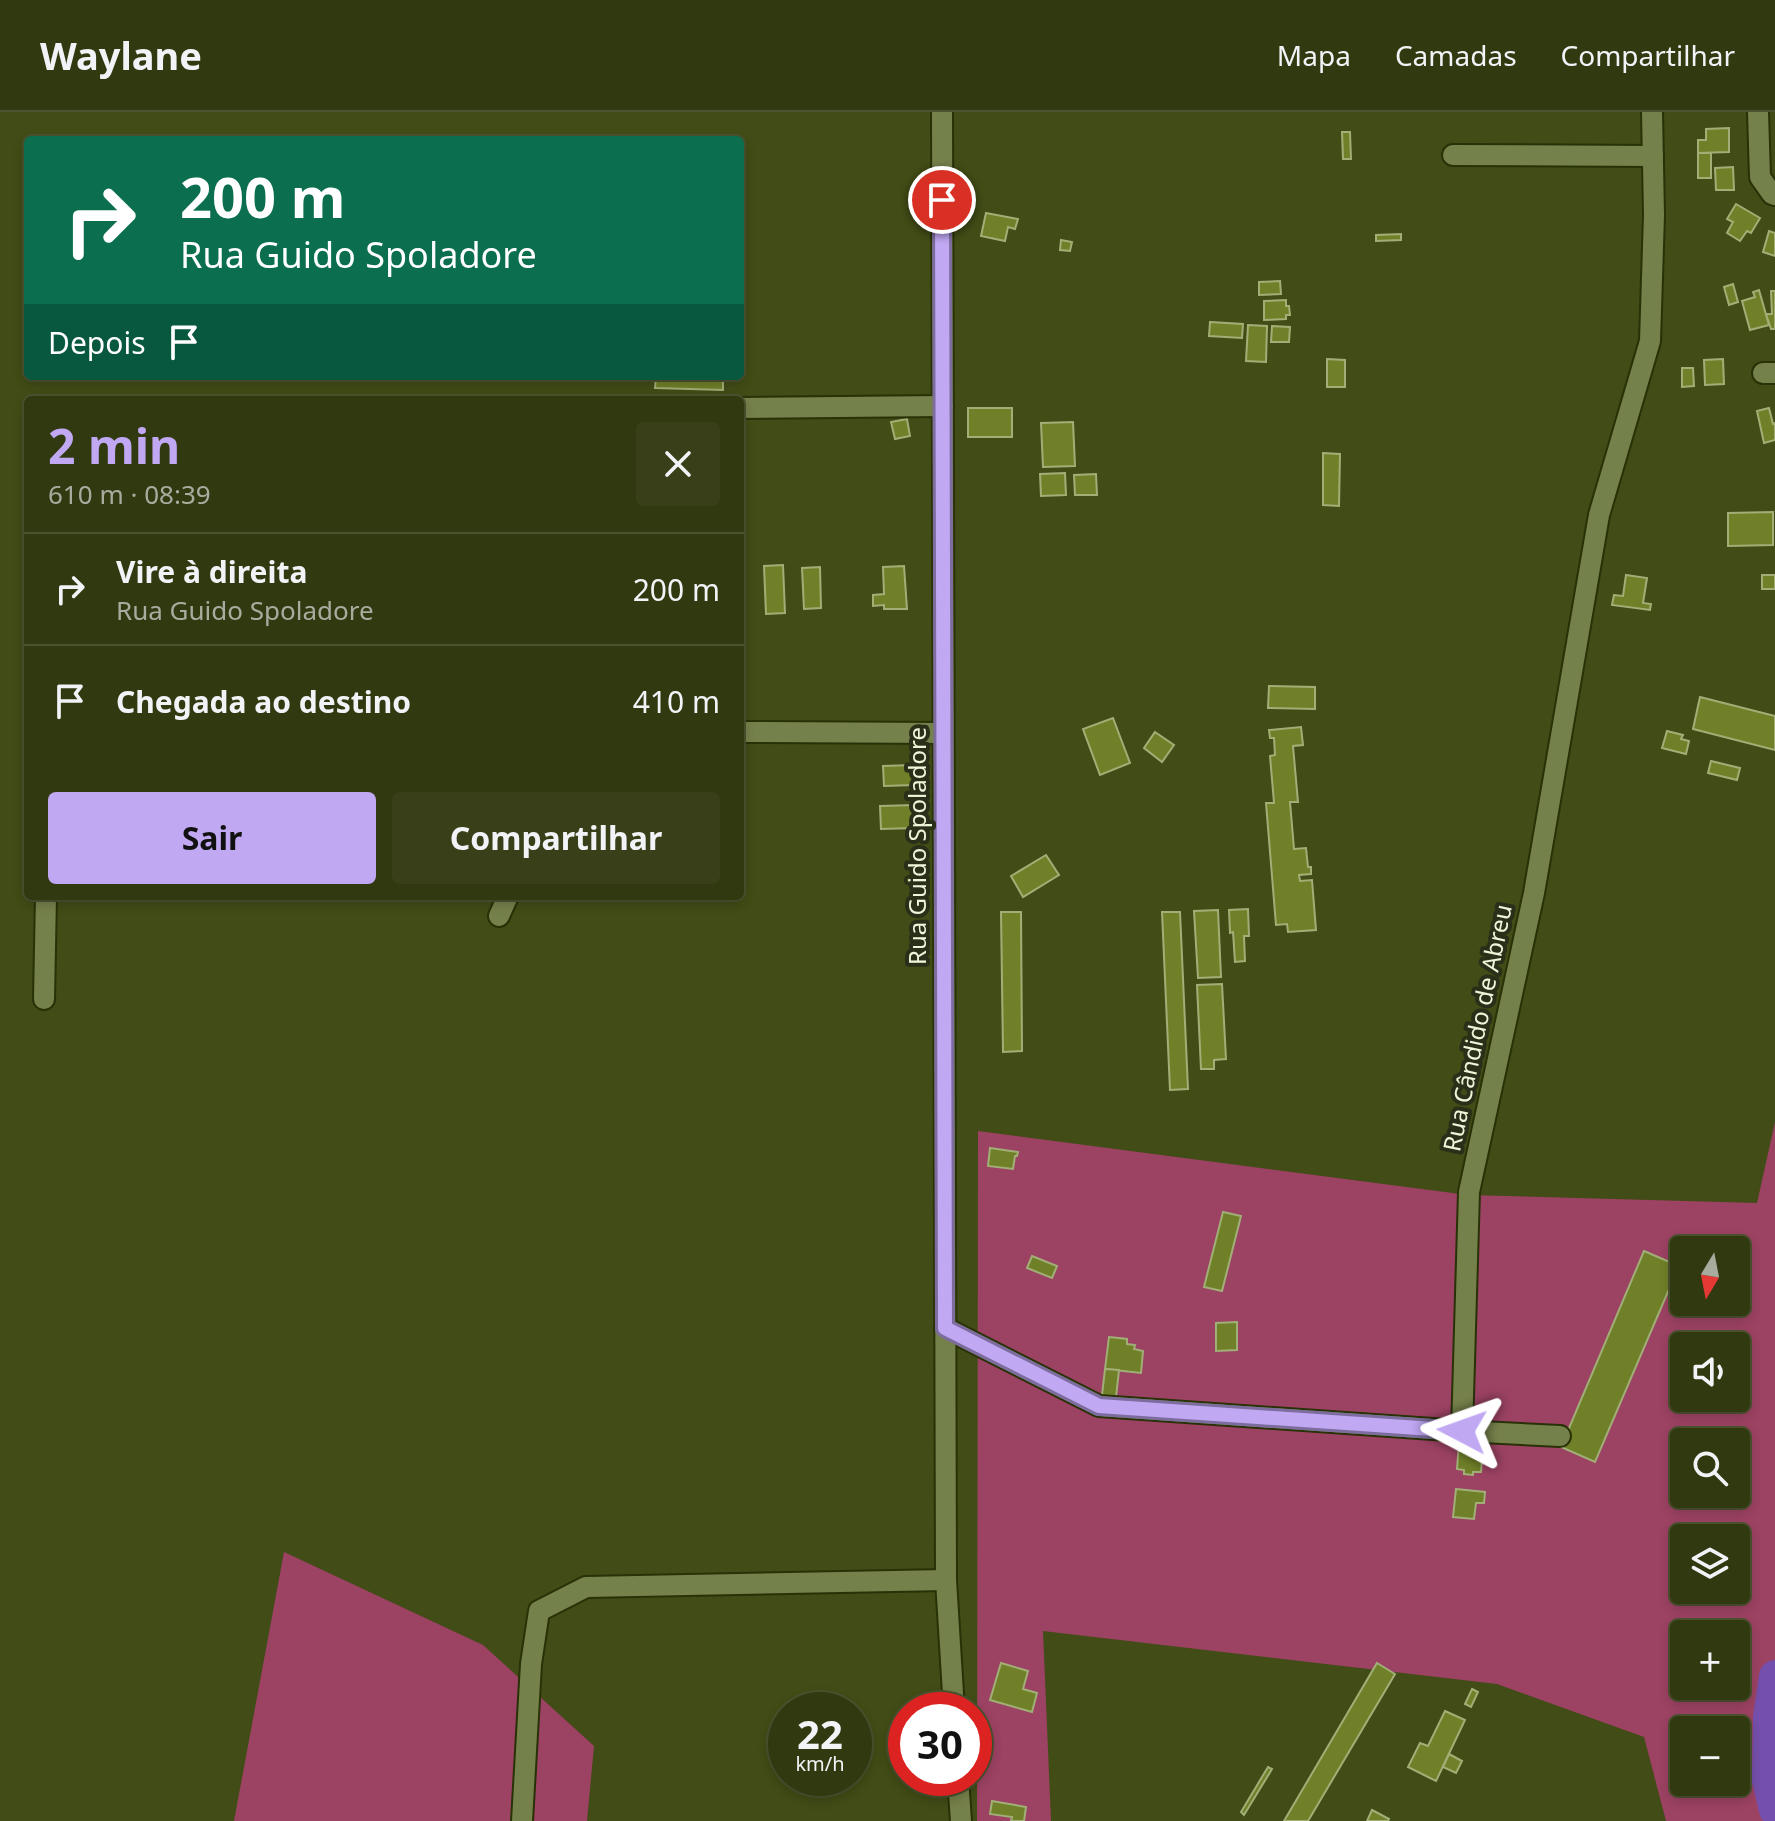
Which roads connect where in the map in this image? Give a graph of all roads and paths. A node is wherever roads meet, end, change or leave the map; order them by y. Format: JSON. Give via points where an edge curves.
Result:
{"nodes":[{"id":1,"x":942,"y":112,"type":"edge"},
{"id":2,"x":1652,"y":112,"type":"edge"},
{"id":3,"x":1758,"y":112,"type":"edge"},
{"id":4,"x":1453,"y":155,"type":"dead end"},
{"id":5,"x":1653,"y":156,"type":"junction"},
{"id":6,"x":1775,"y":195,"type":"edge"},
{"id":7,"x":943,"y":406,"type":"junction"},
{"id":8,"x":744,"y":408,"type":"edge"},
{"id":9,"x":744,"y":732,"type":"edge"},
{"id":10,"x":943,"y":733,"type":"junction"},
{"id":11,"x":46,"y":900,"type":"edge"},
{"id":12,"x":506,"y":900,"type":"edge"},
{"id":13,"x":499,"y":916,"type":"dead end"},
{"id":14,"x":44,"y":999,"type":"dead end"},
{"id":15,"x":945,"y":1328,"type":"junction"},
{"id":16,"x":1462,"y":1431,"type":"junction"},
{"id":17,"x":1560,"y":1436,"type":"dead end"},
{"id":18,"x":946,"y":1580,"type":"junction"},
{"id":19,"x":953,"y":1692,"type":"edge"},
{"id":20,"x":959,"y":1796,"type":"edge"},
{"id":21,"x":522,"y":1821,"type":"edge"},
{"id":22,"x":961,"y":1821,"type":"edge"}],
"edges":[{"from":1,"to":7,"type":"street","name":"Rua Guido Spoladore"},
{"from":2,"to":5,"type":"street","name":"Rua Cândido de Abreu"},
{"from":3,"to":6,"type":"street","via":[[1760,177]]},
{"from":4,"to":5,"type":"street"},
{"from":5,"to":16,"type":"street","name":"Rua Cândido de Abreu","via":[[1650,341],[1599,515],[1534,893],[1469,1192]]},
{"from":7,"to":8,"type":"street"},
{"from":7,"to":10,"type":"street","name":"Rua Guido Spoladore"},
{"from":9,"to":10,"type":"street"},
{"from":10,"to":15,"type":"street","name":"Rua Guido Spoladore"},
{"from":11,"to":14,"type":"street"},
{"from":12,"to":13,"type":"street"},
{"from":15,"to":16,"type":"street","via":[[1099,1406]]},
{"from":15,"to":18,"type":"street","name":"Rua Guido Spoladore"},
{"from":16,"to":17,"type":"street"},
{"from":18,"to":19,"type":"street","name":"Rua Guido Spoladore"},
{"from":18,"to":21,"type":"street","via":[[586,1587],[539,1611]]},
{"from":20,"to":22,"type":"street"}]}
